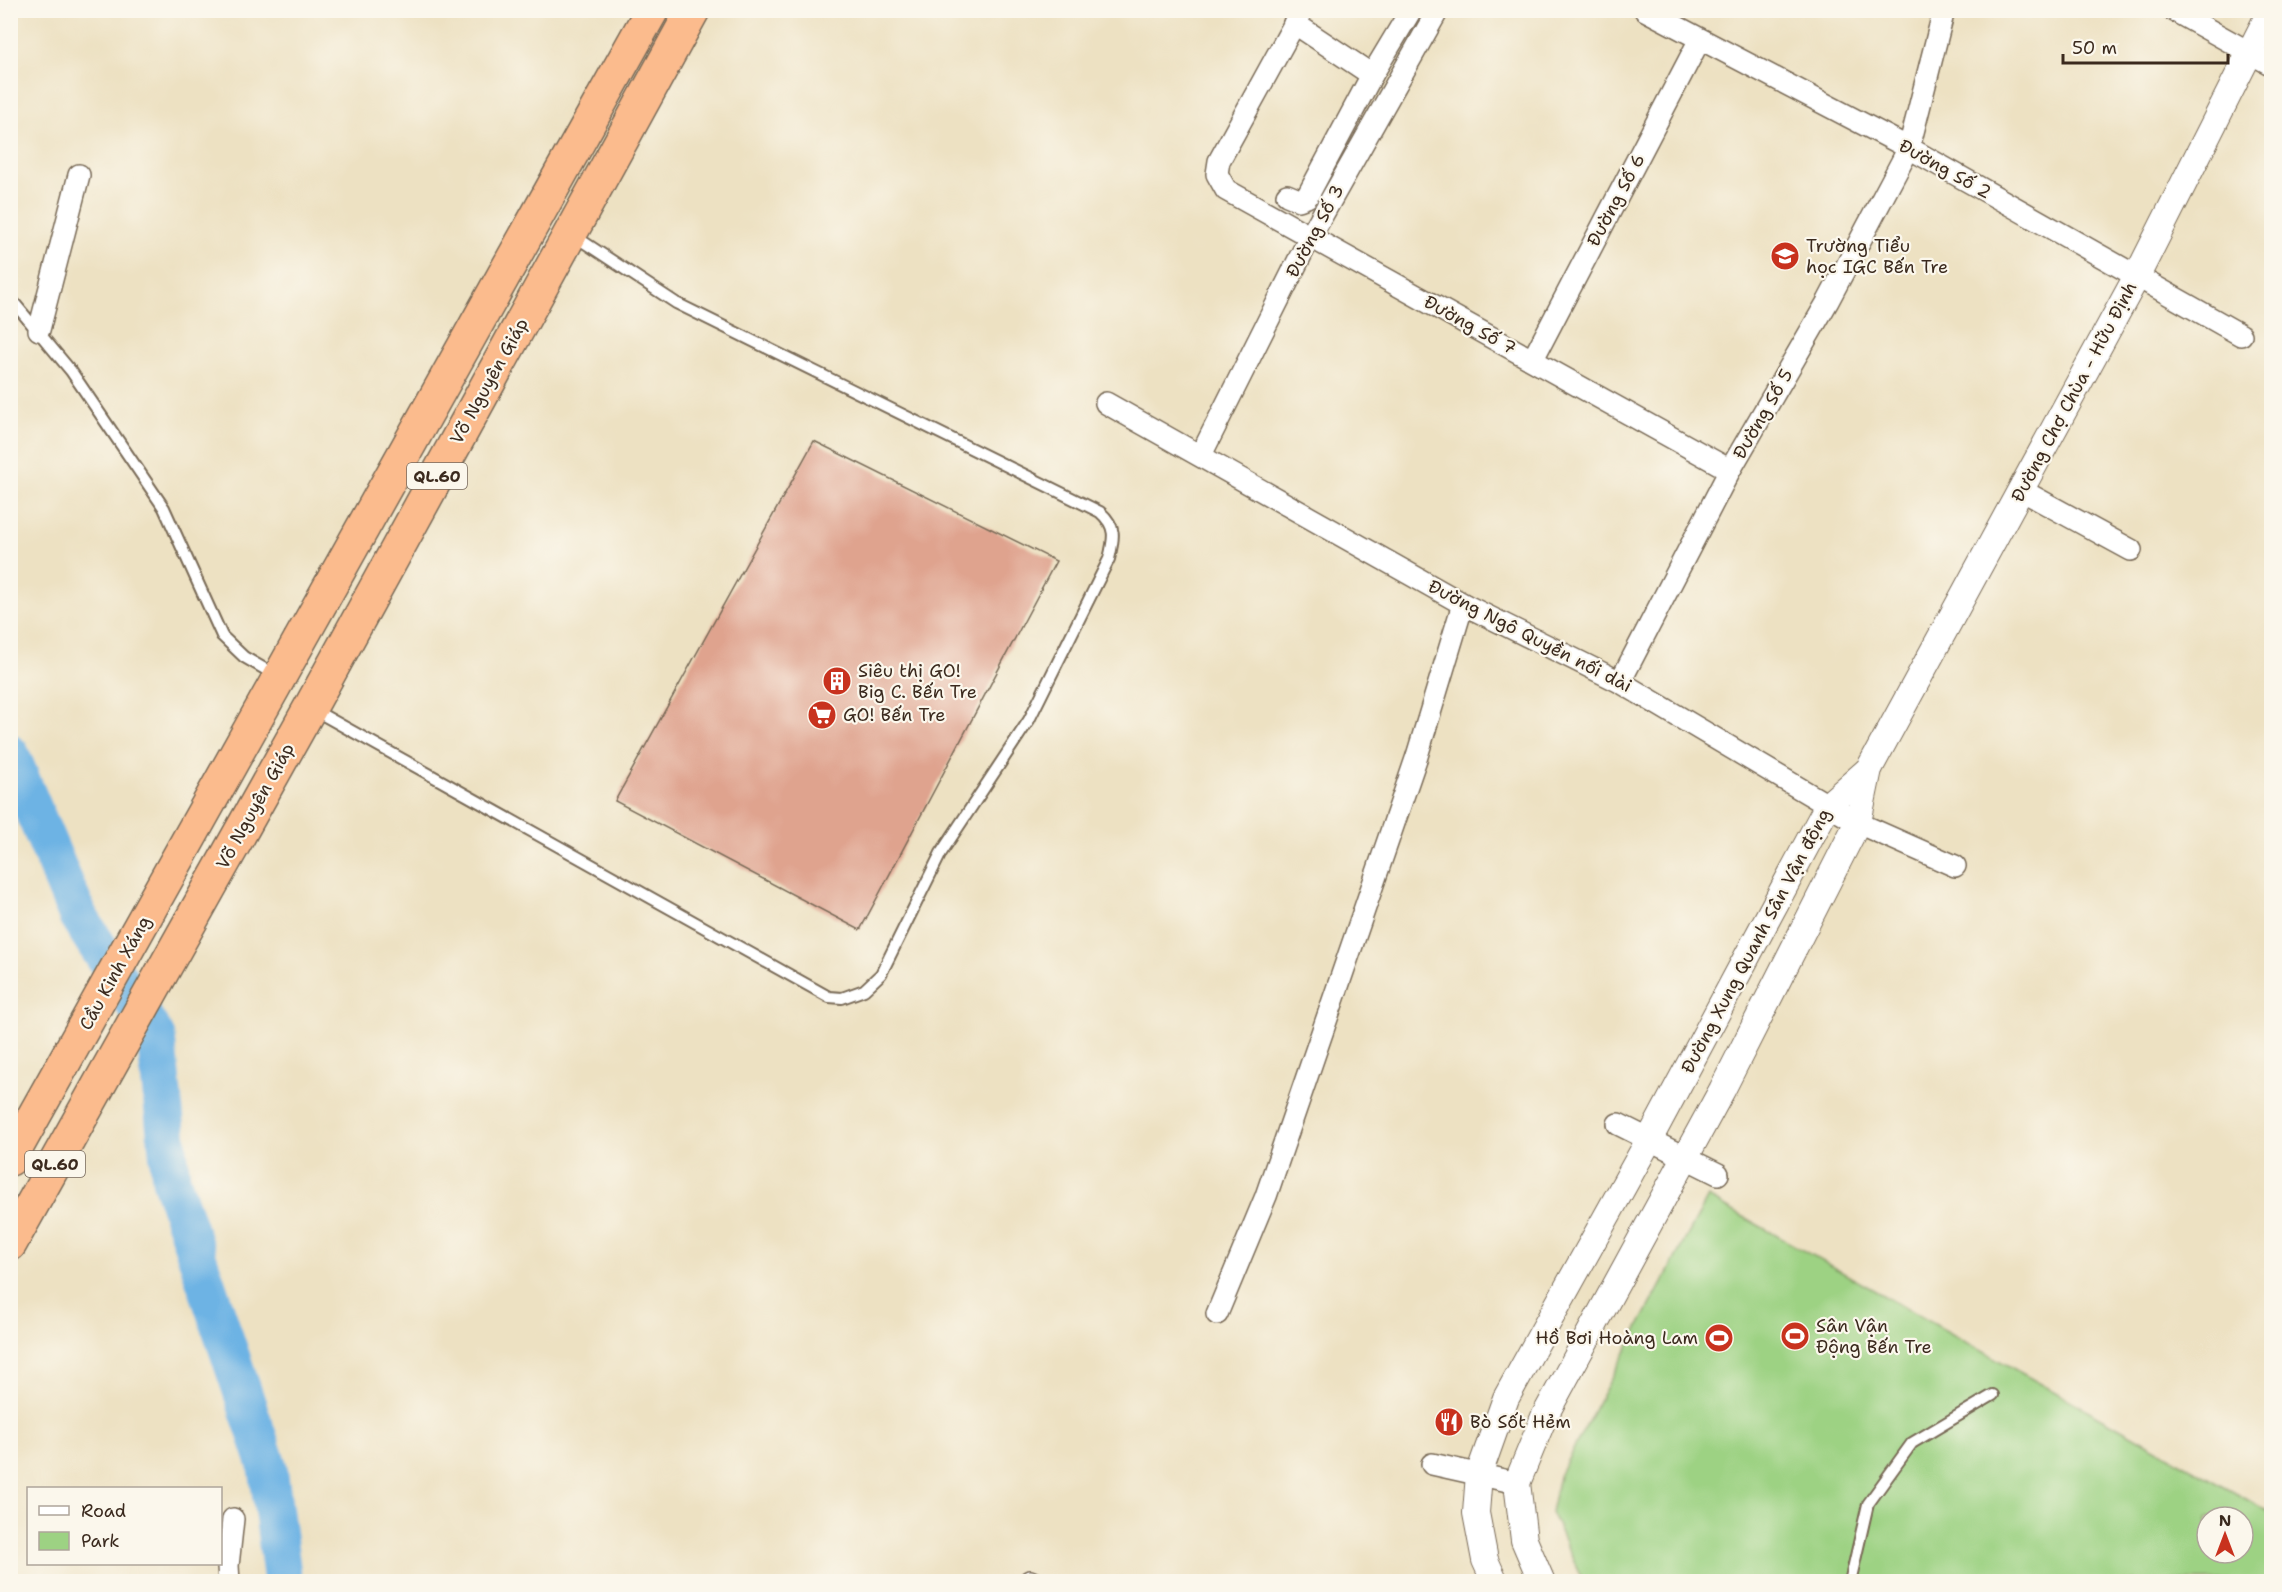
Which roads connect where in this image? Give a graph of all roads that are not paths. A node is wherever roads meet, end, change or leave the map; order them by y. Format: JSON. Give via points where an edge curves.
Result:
{"nodes":[{"id":1,"x":652,"y":10,"type":"edge"},
{"id":2,"x":693,"y":10,"type":"edge"},
{"id":3,"x":1411,"y":10,"type":"edge"},
{"id":4,"x":1437,"y":10,"type":"edge"},
{"id":5,"x":1645,"y":10,"type":"edge"},
{"id":6,"x":1944,"y":10,"type":"edge"},
{"id":7,"x":2173,"y":10,"type":"edge"},
{"id":8,"x":2271,"y":10,"type":"edge"},
{"id":9,"x":1298,"y":17,"type":"edge"},
{"id":10,"x":1699,"y":41,"type":"junction"},
{"id":11,"x":2248,"y":52,"type":"junction"},
{"id":12,"x":2271,"y":64,"type":"edge"},
{"id":13,"x":1372,"y":75,"type":"junction"},
{"id":14,"x":1909,"y":148,"type":"junction"},
{"id":15,"x":79,"y":175,"type":"dead end"},
{"id":16,"x":1287,"y":195,"type":"dead end"},
{"id":17,"x":570,"y":234,"type":"junction"},
{"id":18,"x":1310,"y":237,"type":"junction"},
{"id":19,"x":2137,"y":276,"type":"junction"},
{"id":20,"x":10,"y":298,"type":"edge"},
{"id":21,"x":39,"y":330,"type":"junction"},
{"id":22,"x":2241,"y":335,"type":"dead end"},
{"id":23,"x":1533,"y":359,"type":"junction"},
{"id":24,"x":1107,"y":404,"type":"dead end"},
{"id":25,"x":1201,"y":455,"type":"junction"},
{"id":26,"x":1730,"y":470,"type":"junction"},
{"id":27,"x":2021,"y":490,"type":"junction"},
{"id":28,"x":2131,"y":550,"type":"dead end"},
{"id":29,"x":1463,"y":604,"type":"junction"},
{"id":30,"x":280,"y":678,"type":"junction"},
{"id":31,"x":1620,"y":682,"type":"junction"},
{"id":32,"x":310,"y":708,"type":"junction"},
{"id":33,"x":1869,"y":769,"type":"junction"},
{"id":34,"x":1828,"y":805,"type":"junction"},
{"id":35,"x":1858,"y":822,"type":"junction"},
{"id":36,"x":1955,"y":866,"type":"dead end"},
{"id":37,"x":155,"y":901,"type":"joint"},
{"id":38,"x":1618,"y":1124,"type":"dead end"},
{"id":39,"x":1649,"y":1140,"type":"junction"},
{"id":40,"x":1684,"y":1158,"type":"junction"},
{"id":41,"x":10,"y":1159,"type":"edge"},
{"id":42,"x":1718,"y":1174,"type":"dead end"},
{"id":43,"x":10,"y":1244,"type":"edge"},
{"id":44,"x":1217,"y":1314,"type":"dead end"},
{"id":45,"x":1993,"y":1395,"type":"dead end"},
{"id":46,"x":1432,"y":1464,"type":"dead end"},
{"id":47,"x":1479,"y":1474,"type":"junction"},
{"id":48,"x":1517,"y":1483,"type":"junction"},
{"id":49,"x":233,"y":1519,"type":"dead end"},
{"id":50,"x":230,"y":1581,"type":"edge"},
{"id":51,"x":1495,"y":1581,"type":"edge"},
{"id":52,"x":1542,"y":1581,"type":"edge"},
{"id":53,"x":1850,"y":1581,"type":"edge"}],
"edges":[{"from":1,"to":30,"type":"highway","name":"Võ Nguyên Giáp","number":"QL.60"},
{"from":2,"to":17,"type":"highway","name":"Võ Nguyên Giáp","number":"QL.60"},
{"from":3,"to":13,"type":"street"},
{"from":4,"to":18,"type":"street","name":"Đường Số 3"},
{"from":5,"to":10,"type":"street","name":"Đường Số 2"},
{"from":6,"to":14,"type":"street","name":"Đường Số 5"},
{"from":7,"to":11,"type":"street"},
{"from":8,"to":11,"type":"street","name":"Đường Chợ Chùa - Hữu Định"},
{"from":9,"to":13,"type":"street"},
{"from":9,"to":18,"type":"street","name":"Đường Số 7","via":[[1219,161],[1217,174],[1226,190]]},
{"from":10,"to":14,"type":"street","name":"Đường Số 2"},
{"from":10,"to":23,"type":"street","name":"Đường Số 6"},
{"from":11,"to":12,"type":"street"},
{"from":11,"to":19,"type":"street","name":"Đường Chợ Chùa - Hữu Định"},
{"from":13,"to":16,"type":"street","via":[[1307,197],[1299,200]]},
{"from":14,"to":19,"type":"street","name":"Đường Số 2"},
{"from":14,"to":26,"type":"street","name":"Đường Số 5","via":[[1828,301]]},
{"from":15,"to":21,"type":"street"},
{"from":17,"to":32,"type":"highway","name":"Võ Nguyên Giáp","number":"QL.60"},
{"from":17,"to":32,"type":"lane","via":[[676,303],[1100,512],[1109,520],[1115,532],[1109,559],[1029,720],[942,853],[881,974],[864,990],[842,998],[829,997]]},
{"from":18,"to":23,"type":"street","name":"Đường Số 7"},
{"from":18,"to":25,"type":"street","name":"Đường Số 3"},
{"from":19,"to":22,"type":"street","name":"Đường Số 2"},
{"from":19,"to":27,"type":"street","name":"Đường Chợ Chùa - Hữu Định"},
{"from":20,"to":21,"type":"lane"},
{"from":21,"to":30,"type":"lane","via":[[164,508],[222,636],[244,657]]},
{"from":23,"to":26,"type":"street","name":"Đường Số 7"},
{"from":24,"to":25,"type":"street","name":"Đường Ngô Quyền nối dài"},
{"from":25,"to":29,"type":"street","name":"Đường Ngô Quyền nối dài"},
{"from":26,"to":31,"type":"street","name":"Đường Số 5"},
{"from":27,"to":28,"type":"street"},
{"from":27,"to":33,"type":"street","name":"Đường Chợ Chùa - Hữu Định"},
{"from":29,"to":31,"type":"street","name":"Đường Ngô Quyền nối dài"},
{"from":29,"to":44,"type":"street","via":[[1417,756],[1266,1196]]},
{"from":30,"to":37,"type":"highway","name":"Võ Nguyên Giáp","number":"QL.60"},
{"from":31,"to":34,"type":"street","name":"Đường Ngô Quyền nối dài"},
{"from":32,"to":43,"type":"highway","name":"Võ Nguyên Giáp","number":"QL.60"},
{"from":33,"to":34,"type":"street","name":"Đường Xung Quanh Sân Vận động"},
{"from":33,"to":35,"type":"street","name":"Đường Xung Quanh Sân Vận động"},
{"from":34,"to":35,"type":"street","name":"Đường Ngô Quyền nối dài"},
{"from":34,"to":39,"type":"street","name":"Đường Xung Quanh Sân Vận động"},
{"from":35,"to":36,"type":"street","name":"Đường Ngô Quyền nối dài"},
{"from":35,"to":40,"type":"street","name":"Đường Xung Quanh Sân Vận động"},
{"from":37,"to":41,"type":"highway","name":"Cầu Kinh Xáng","number":"QL.60"},
{"from":38,"to":39,"type":"street"},
{"from":39,"to":40,"type":"street"},
{"from":39,"to":47,"type":"street","name":"Đường Xung Quanh Sân Vận động","via":[[1506,1398]]},
{"from":40,"to":42,"type":"street"},
{"from":40,"to":48,"type":"street","name":"Đường Xung Quanh Sân Vận động","via":[[1544,1417]]},
{"from":45,"to":53,"type":"lane","via":[[1912,1443],[1868,1504]]},
{"from":46,"to":47,"type":"street"},
{"from":47,"to":48,"type":"street"},
{"from":47,"to":51,"type":"street","name":"Đường Xung Quanh Sân Vận động","via":[[1476,1513],[1485,1560]]},
{"from":48,"to":52,"type":"street","name":"Đường Xung Quanh Sân Vận động","via":[[1524,1540]]},
{"from":49,"to":50,"type":"street"}]}
